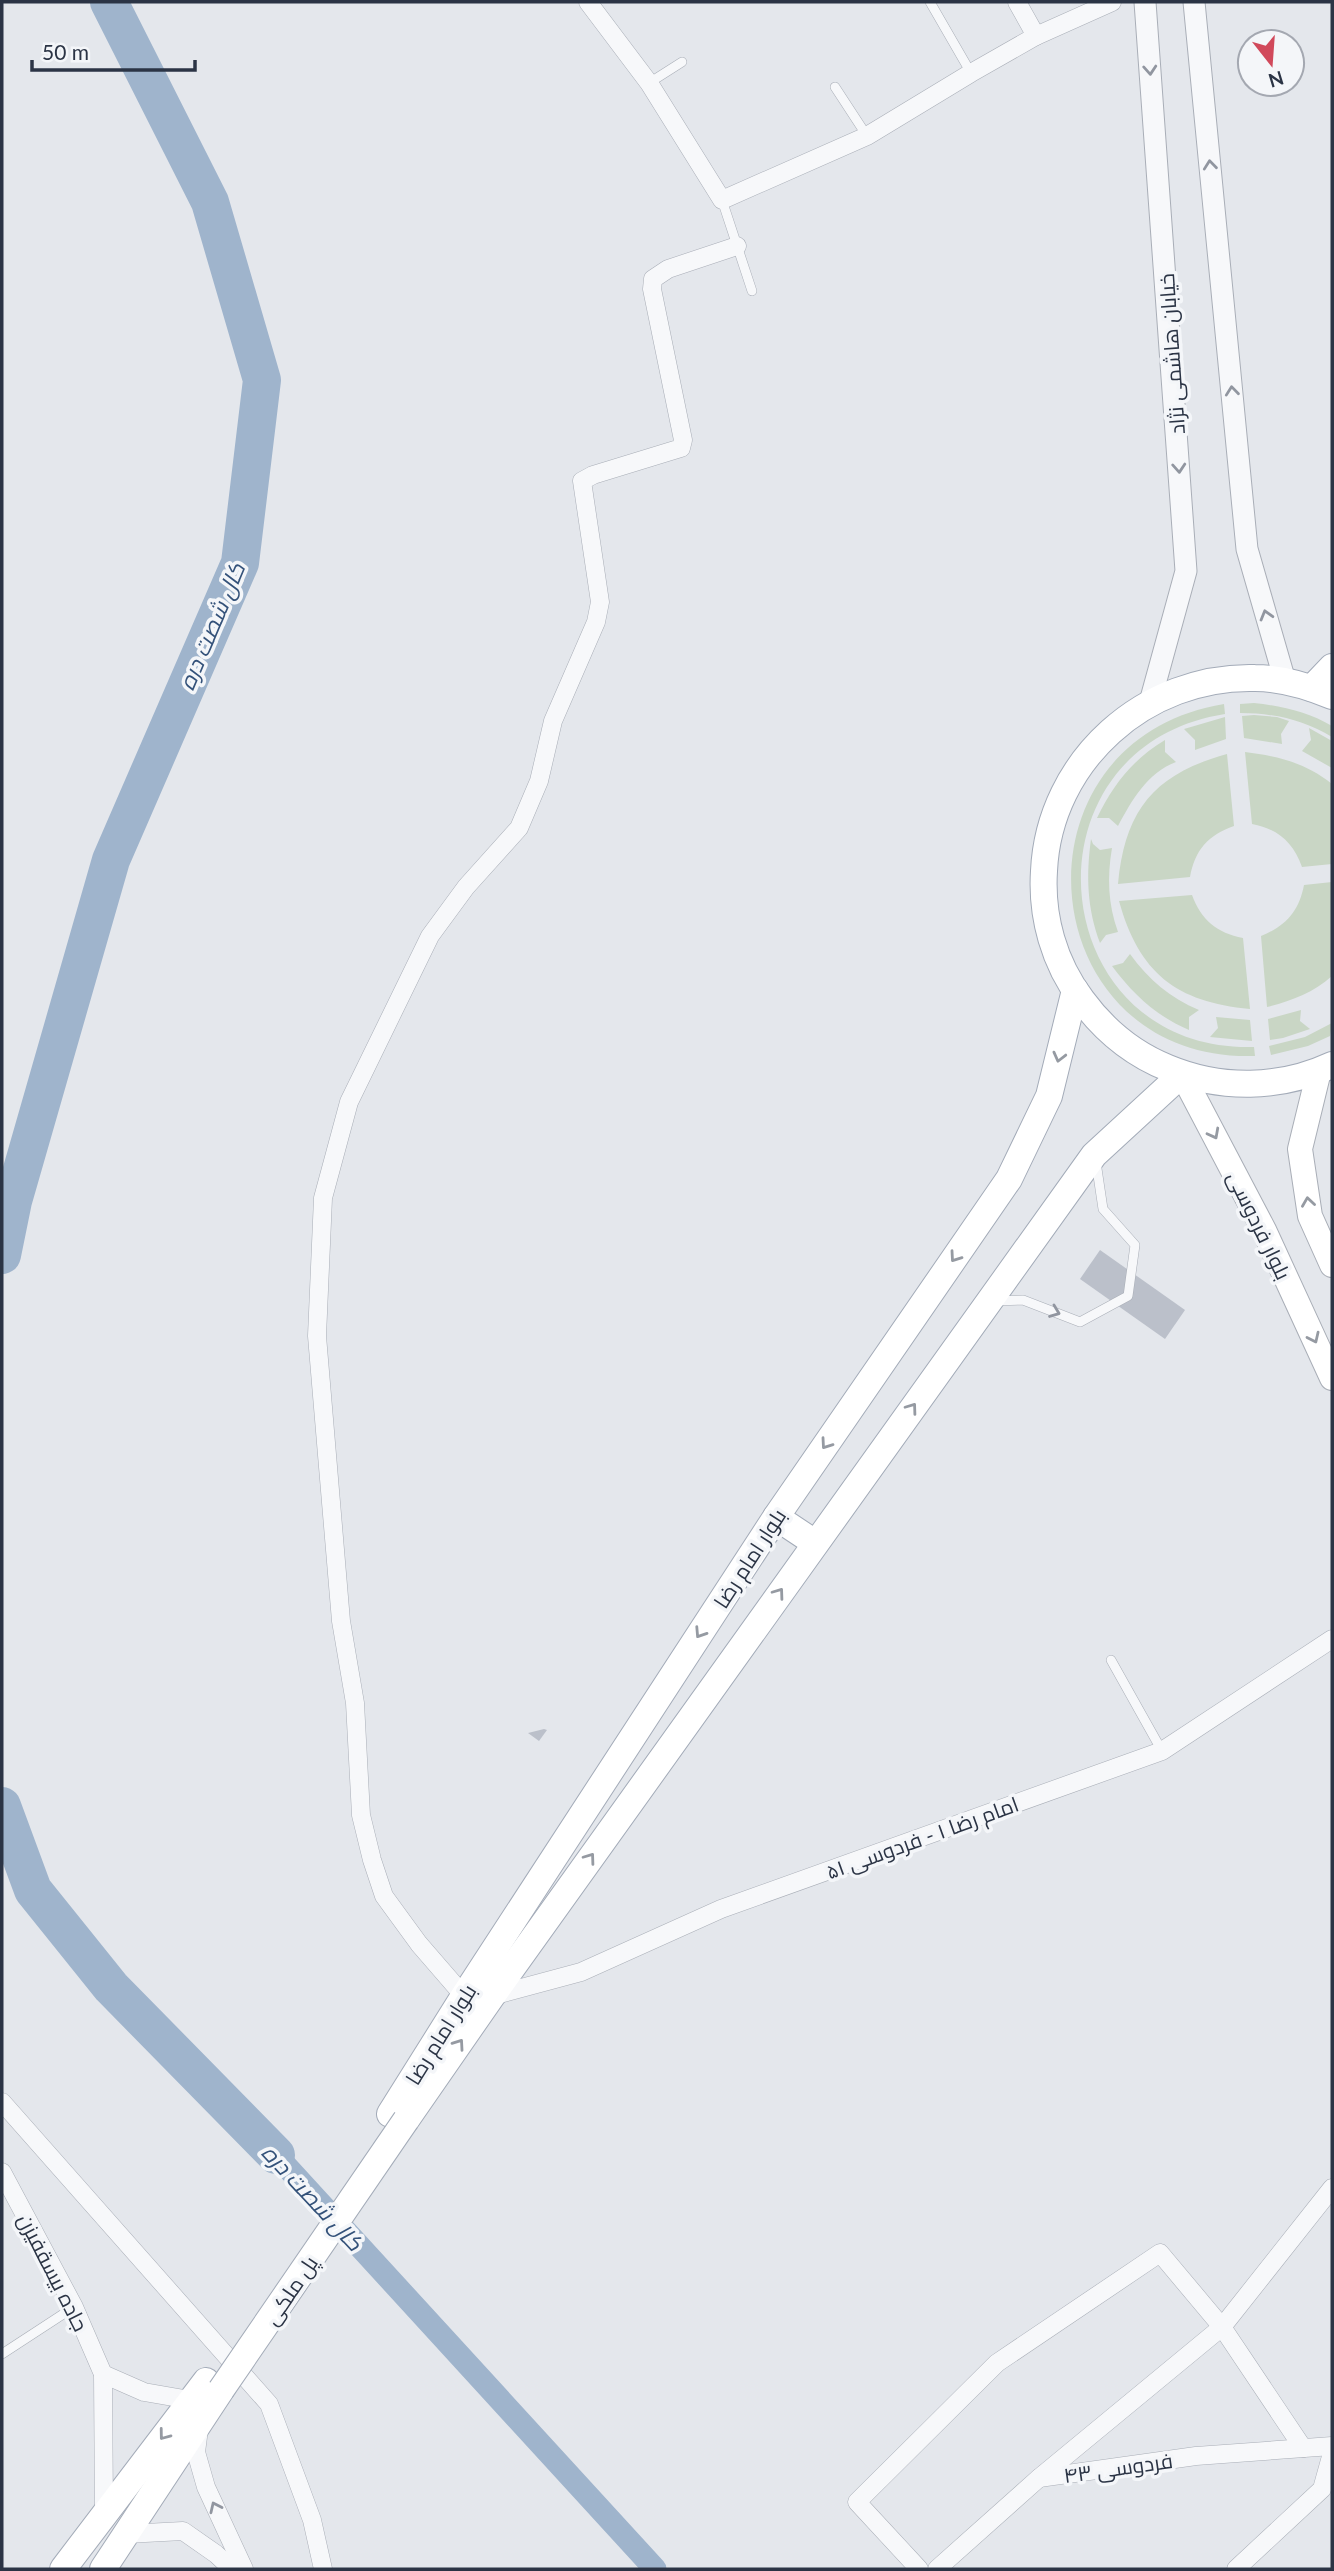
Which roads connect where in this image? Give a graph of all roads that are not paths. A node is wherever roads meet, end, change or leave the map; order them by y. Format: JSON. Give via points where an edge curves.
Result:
{"nodes":[{"id":1,"x":588,"y":2,"type":"edge"},
{"id":2,"x":930,"y":2,"type":"edge"},
{"id":3,"x":1017,"y":2,"type":"edge"},
{"id":4,"x":1112,"y":2,"type":"edge"},
{"id":5,"x":1145,"y":2,"type":"edge"},
{"id":6,"x":1194,"y":2,"type":"edge"},
{"id":7,"x":1036,"y":36,"type":"junction"},
{"id":8,"x":681,"y":62,"type":"dead end"},
{"id":9,"x":971,"y":73,"type":"junction"},
{"id":10,"x":649,"y":83,"type":"junction"},
{"id":11,"x":835,"y":87,"type":"dead end"},
{"id":12,"x":867,"y":136,"type":"junction"},
{"id":13,"x":722,"y":200,"type":"junction"},
{"id":14,"x":737,"y":246,"type":"junction"},
{"id":15,"x":752,"y":291,"type":"dead end"},
{"id":16,"x":1332,"y":667,"type":"edge"},
{"id":17,"x":1285,"y":681,"type":"junction"},
{"id":18,"x":1322,"y":692,"type":"edge"},
{"id":19,"x":1150,"y":702,"type":"junction"},
{"id":20,"x":1075,"y":990,"type":"junction"},
{"id":21,"x":1326,"y":1068,"type":"edge"},
{"id":22,"x":1182,"y":1074,"type":"junction"},
{"id":23,"x":1094,"y":1155,"type":"junction"},
{"id":24,"x":1332,"y":1265,"type":"edge"},
{"id":25,"x":989,"y":1301,"type":"junction"},
{"id":26,"x":1332,"y":1378,"type":"edge"},
{"id":27,"x":776,"y":1517,"type":"junction"},
{"id":28,"x":815,"y":1544,"type":"junction"},
{"id":29,"x":1332,"y":1639,"type":"edge"},
{"id":30,"x":1111,"y":1660,"type":"dead end"},
{"id":31,"x":1162,"y":1751,"type":"junction"},
{"id":32,"x":464,"y":1996,"type":"junction"},
{"id":33,"x":492,"y":1996,"type":"junction"},
{"id":34,"x":2,"y":2102,"type":"edge"},
{"id":35,"x":398,"y":2117,"type":"junction"},
{"id":36,"x":2,"y":2172,"type":"edge"},
{"id":37,"x":1330,"y":2196,"type":"edge"},
{"id":38,"x":74,"y":2307,"type":"junction"},
{"id":39,"x":1222,"y":2327,"type":"junction"},
{"id":40,"x":2,"y":2354,"type":"edge"},
{"id":41,"x":103,"y":2374,"type":"junction"},
{"id":42,"x":204,"y":2398,"type":"junction"},
{"id":43,"x":1332,"y":2446,"type":"edge"},
{"id":44,"x":1303,"y":2448,"type":"junction"},
{"id":45,"x":1332,"y":2453,"type":"edge"},
{"id":46,"x":1040,"y":2479,"type":"junction"},
{"id":47,"x":103,"y":2516,"type":"junction"},
{"id":48,"x":126,"y":2534,"type":"junction"},
{"id":49,"x":63,"y":2569,"type":"edge"},
{"id":50,"x":103,"y":2569,"type":"edge"},
{"id":51,"x":232,"y":2569,"type":"edge"},
{"id":52,"x":244,"y":2569,"type":"edge"},
{"id":53,"x":323,"y":2569,"type":"edge"},
{"id":54,"x":919,"y":2569,"type":"edge"},
{"id":55,"x":937,"y":2569,"type":"edge"},
{"id":56,"x":1236,"y":2569,"type":"edge"}],
"edges":[{"from":1,"to":10,"type":"street"},
{"from":2,"to":9,"type":"lane"},
{"from":3,"to":7,"type":"street"},
{"from":4,"to":7,"type":"street"},
{"from":5,"to":19,"type":"street","name":"خیابان هاشمی نژاد","one_way":true,"via":[[1186,571]]},
{"from":17,"to":6,"type":"street","one_way":true,"via":[[1247,549]]},
{"from":7,"to":9,"type":"street"},
{"from":8,"to":10,"type":"lane"},
{"from":9,"to":12,"type":"street"},
{"from":10,"to":13,"type":"street"},
{"from":11,"to":12,"type":"lane"},
{"from":12,"to":13,"type":"street"},
{"from":13,"to":14,"type":"lane"},
{"from":14,"to":15,"type":"lane"},
{"from":14,"to":32,"type":"street","via":[[668,269],[653,279],[681,448],[582,481],[600,601],[596,622],[553,721],[539,781],[519,828],[430,936],[349,1102],[323,1198],[317,1336],[341,1621],[355,1703],[361,1815],[384,1896]]},
{"from":16,"to":18,"type":"main road"},
{"from":17,"to":18,"type":"main road"},
{"from":17,"to":19,"type":"main road","via":[[1229,678]]},
{"from":19,"to":20,"type":"main road","via":[[1115,726],[1086,756],[1049,830],[1045,913],[1061,966]]},
{"from":20,"to":22,"type":"main road","via":[[1091,1012],[1132,1049]]},
{"from":20,"to":27,"type":"main road","name":"بلوار امام رضا","one_way":true,"via":[[1049,1096],[1009,1179]]},
{"from":21,"to":22,"type":"main road","via":[[1292,1079],[1237,1084]]},
{"from":24,"to":21,"type":"main road","one_way":true,"via":[[1310,1216],[1300,1149]]},
{"from":22,"to":23,"type":"main road","name":"بلوار امام رضا"},
{"from":22,"to":26,"type":"main road","name":"بلوار فردوسی","one_way":true,"via":[[1264,1230]]},
{"from":23,"to":25,"type":"main road","name":"بلوار امام رضا"},
{"from":25,"to":23,"type":"lane","one_way":true,"via":[[1023,1300],[1080,1322],[1128,1296],[1135,1245],[1103,1209]]},
{"from":28,"to":25,"type":"main road","name":"بلوار امام رضا","one_way":true},
{"from":27,"to":28,"type":"main road"},
{"from":27,"to":32,"type":"main road","name":"بلوار امام رضا","one_way":true},
{"from":33,"to":28,"type":"main road","name":"بلوار امام رضا","one_way":true},
{"from":29,"to":31,"type":"street","name":"امام رضا ۱ - فردوسی ۵۱"},
{"from":30,"to":31,"type":"lane"},
{"from":31,"to":33,"type":"street","name":"امام رضا ۱ - فردوسی ۵۱","via":[[721,1909],[581,1972]]},
{"from":32,"to":35,"type":"main road","name":"بلوار امام رضا"},
{"from":35,"to":33,"type":"main road","name":"بلوار امام رضا","one_way":true},
{"from":34,"to":53,"type":"street","via":[[269,2404],[312,2520]]},
{"from":35,"to":42,"type":"main road","name":"پل ملکی","bridge":true},
{"from":36,"to":38,"type":"street","name":"جاده بیسقفیزن"},
{"from":37,"to":39,"type":"street"},
{"from":38,"to":40,"type":"lane"},
{"from":38,"to":41,"type":"street","name":"جاده بیسقفیزن"},
{"from":39,"to":44,"type":"street"},
{"from":39,"to":46,"type":"street"},
{"from":39,"to":54,"type":"street","via":[[1160,2253],[997,2363],[858,2502]]},
{"from":41,"to":42,"type":"street","via":[[144,2392]]},
{"from":41,"to":47,"type":"street"},
{"from":42,"to":47,"type":"main road","one_way":true},
{"from":42,"to":48,"type":"main road"},
{"from":52,"to":42,"type":"street","one_way":true,"via":[[206,2487],[196,2452]]},
{"from":43,"to":44,"type":"street","name":"فردوسی ۴۳"},
{"from":44,"to":46,"type":"street","name":"فردوسی ۴۳","via":[[1196,2456]]},
{"from":45,"to":56,"type":"street","via":[[1322,2488]]},
{"from":46,"to":55,"type":"street","name":"فردوسی ۴۳"},
{"from":47,"to":49,"type":"main road"},
{"from":48,"to":50,"type":"main road"},
{"from":48,"to":51,"type":"street","via":[[183,2531]]}]}
